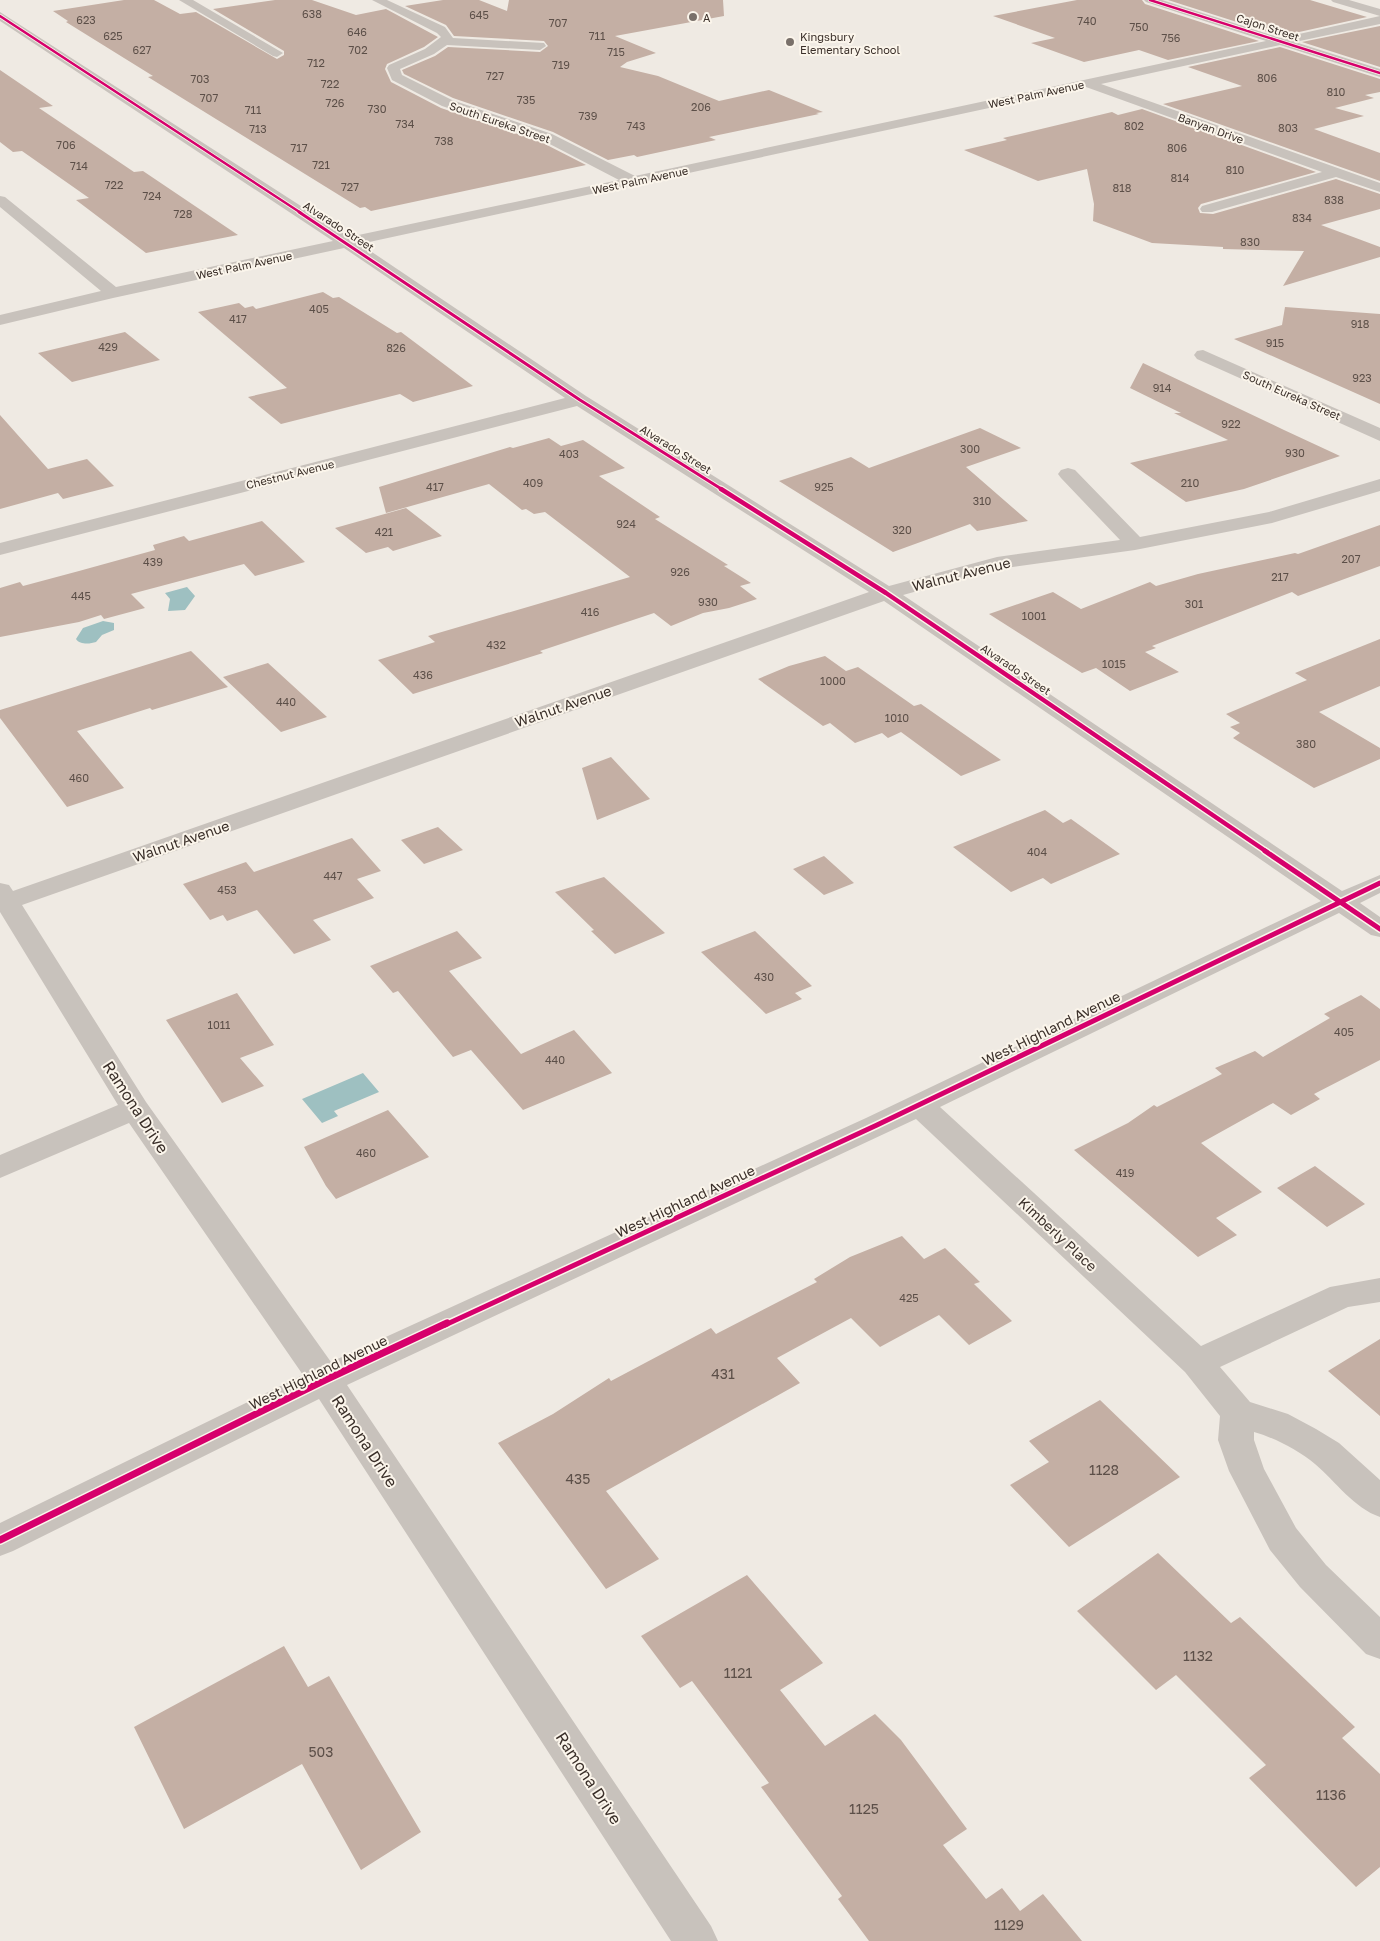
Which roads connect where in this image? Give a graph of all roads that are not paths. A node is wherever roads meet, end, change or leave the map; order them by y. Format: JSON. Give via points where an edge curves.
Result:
{"nodes":[{"id":1,"x":185,"y":0,"type":"edge"},
{"id":2,"x":378,"y":0,"type":"edge"},
{"id":3,"x":1150,"y":0,"type":"edge"},
{"id":4,"x":1336,"y":0,"type":"edge"},
{"id":5,"x":1380,"y":13,"type":"edge"},
{"id":6,"x":0,"y":16,"type":"edge"},
{"id":7,"x":1380,"y":20,"type":"edge"},
{"id":8,"x":445,"y":41,"type":"junction"},
{"id":9,"x":1281,"y":41,"type":"junction"},
{"id":10,"x":540,"y":46,"type":"dead end"},
{"id":11,"x":277,"y":53,"type":"dead end"},
{"id":12,"x":1380,"y":73,"type":"edge"},
{"id":13,"x":1086,"y":83,"type":"junction"},
{"id":14,"x":1335,"y":173,"type":"junction"},
{"id":15,"x":633,"y":182,"type":"junction"},
{"id":16,"x":1380,"y":188,"type":"edge"},
{"id":17,"x":0,"y":200,"type":"edge"},
{"id":18,"x":1207,"y":209,"type":"dead end"},
{"id":19,"x":348,"y":243,"type":"junction"},
{"id":20,"x":113,"y":293,"type":"junction"},
{"id":21,"x":0,"y":320,"type":"edge"},
{"id":22,"x":1203,"y":356,"type":"dead end"},
{"id":23,"x":580,"y":400,"type":"junction"},
{"id":24,"x":1380,"y":435,"type":"edge"},
{"id":25,"x":1068,"y":474,"type":"dead end"},
{"id":26,"x":1380,"y":485,"type":"edge"},
{"id":27,"x":1135,"y":544,"type":"junction"},
{"id":28,"x":0,"y":549,"type":"edge"},
{"id":29,"x":886,"y":593,"type":"junction"},
{"id":30,"x":1380,"y":883,"type":"edge"},
{"id":31,"x":2,"y":899,"type":"edge"},
{"id":32,"x":1339,"y":903,"type":"junction"},
{"id":33,"x":1380,"y":929,"type":"edge"},
{"id":34,"x":918,"y":1104,"type":"junction"},
{"id":35,"x":135,"y":1109,"type":"junction"},
{"id":36,"x":0,"y":1167,"type":"edge"},
{"id":37,"x":1380,"y":1290,"type":"edge"},
{"id":38,"x":1198,"y":1363,"type":"junction"},
{"id":39,"x":325,"y":1380,"type":"junction"},
{"id":40,"x":1238,"y":1413,"type":"junction"},
{"id":41,"x":1380,"y":1502,"type":"edge"},
{"id":42,"x":0,"y":1540,"type":"edge"},
{"id":43,"x":1380,"y":1642,"type":"edge"},
{"id":44,"x":696,"y":1941,"type":"edge"}],
"edges":[{"from":1,"to":11,"type":"street"},
{"from":2,"to":8,"type":"street","via":[[441,30],[448,37]]},
{"from":3,"to":9,"type":"street","name":"Cajon Street"},
{"from":4,"to":5,"type":"street"},
{"from":6,"to":19,"type":"street","name":"Alvarado Street"},
{"from":7,"to":9,"type":"street","name":"West Palm Avenue"},
{"from":8,"to":10,"type":"street"},
{"from":8,"to":15,"type":"street","name":"South Eureka Street","via":[[398,64],[393,71],[447,103],[547,137]]},
{"from":9,"to":12,"type":"street","name":"Cajon Street"},
{"from":9,"to":13,"type":"street","name":"West Palm Avenue"},
{"from":13,"to":14,"type":"street","name":"Banyan Drive"},
{"from":13,"to":15,"type":"street","name":"West Palm Avenue"},
{"from":14,"to":16,"type":"street","name":"Banyan Drive"},
{"from":14,"to":18,"type":"street"},
{"from":15,"to":19,"type":"street","name":"West Palm Avenue"},
{"from":17,"to":20,"type":"street"},
{"from":19,"to":20,"type":"street","name":"West Palm Avenue"},
{"from":19,"to":23,"type":"street","name":"Alvarado Street"},
{"from":20,"to":21,"type":"street","name":"West Palm Avenue"},
{"from":22,"to":24,"type":"street","name":"South Eureka Street"},
{"from":23,"to":28,"type":"street","name":"Chestnut Avenue"},
{"from":23,"to":29,"type":"street","name":"Alvarado Street"},
{"from":25,"to":27,"type":"street"},
{"from":26,"to":27,"type":"street","name":"Walnut Avenue","via":[[1272,517]]},
{"from":27,"to":29,"type":"street","name":"Walnut Avenue","via":[[997,563]]},
{"from":29,"to":31,"type":"street","name":"Walnut Avenue"},
{"from":29,"to":32,"type":"street","name":"Alvarado Street"},
{"from":30,"to":32,"type":"street","name":"West Highland Avenue"},
{"from":31,"to":35,"type":"street","name":"Ramona Drive"},
{"from":32,"to":33,"type":"street","name":"Alvarado Street"},
{"from":32,"to":34,"type":"street","name":"West Highland Avenue"},
{"from":34,"to":38,"type":"street","name":"Kimberly Place"},
{"from":34,"to":39,"type":"street","name":"West Highland Avenue"},
{"from":35,"to":36,"type":"street"},
{"from":35,"to":39,"type":"street","name":"Ramona Drive"},
{"from":37,"to":38,"type":"street","via":[[1342,1296]]},
{"from":38,"to":40,"type":"street","name":"Kimberly Place"},
{"from":39,"to":42,"type":"street","name":"West Highland Avenue"},
{"from":39,"to":44,"type":"street","name":"Ramona Drive"},
{"from":40,"to":41,"type":"street","via":[[1276,1424],[1304,1439],[1326,1453]]},
{"from":40,"to":43,"type":"street","via":[[1236,1440],[1247,1471],[1283,1539],[1313,1576]]}]}
